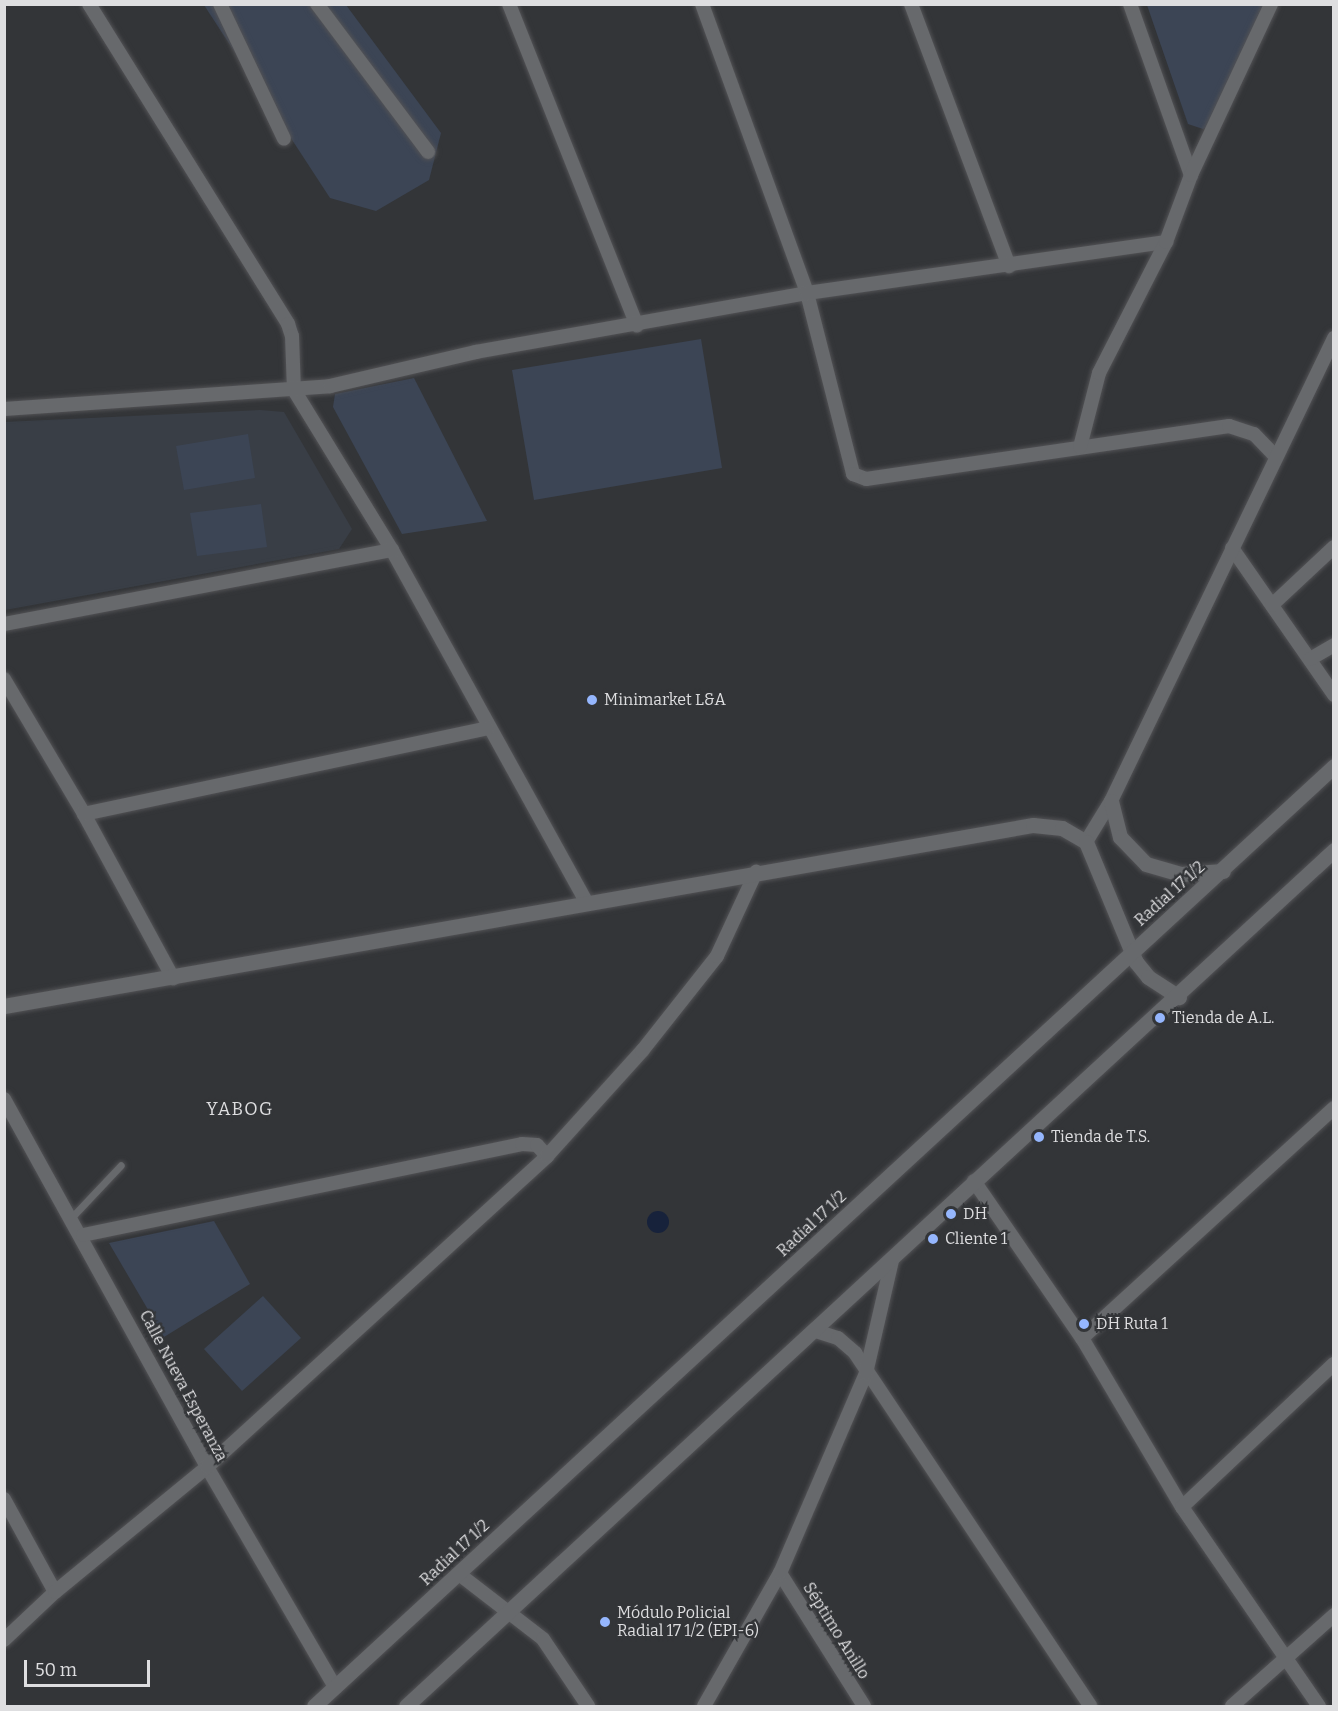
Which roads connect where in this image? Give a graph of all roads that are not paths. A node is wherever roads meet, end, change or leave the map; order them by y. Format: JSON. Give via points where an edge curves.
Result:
{"nodes":[{"id":1,"x":88,"y":4,"type":"edge"},
{"id":2,"x":220,"y":4,"type":"edge"},
{"id":3,"x":317,"y":4,"type":"edge"},
{"id":4,"x":509,"y":4,"type":"edge"},
{"id":5,"x":702,"y":4,"type":"edge"},
{"id":6,"x":911,"y":4,"type":"edge"},
{"id":7,"x":1130,"y":4,"type":"edge"},
{"id":8,"x":1271,"y":4,"type":"edge"},
{"id":9,"x":284,"y":139,"type":"dead end"},
{"id":10,"x":429,"y":152,"type":"dead end"},
{"id":11,"x":1191,"y":175,"type":"junction"},
{"id":12,"x":1166,"y":242,"type":"junction"},
{"id":13,"x":1009,"y":266,"type":"junction"},
{"id":14,"x":807,"y":293,"type":"junction"},
{"id":15,"x":637,"y":325,"type":"junction"},
{"id":16,"x":1334,"y":338,"type":"edge"},
{"id":17,"x":294,"y":390,"type":"junction"},
{"id":18,"x":4,"y":409,"type":"edge"},
{"id":19,"x":1080,"y":447,"type":"junction"},
{"id":20,"x":1276,"y":457,"type":"junction"},
{"id":21,"x":1334,"y":547,"type":"edge"},
{"id":22,"x":1232,"y":548,"type":"junction"},
{"id":23,"x":392,"y":550,"type":"junction"},
{"id":24,"x":1272,"y":605,"type":"junction"},
{"id":25,"x":4,"y":624,"type":"edge"},
{"id":26,"x":1334,"y":645,"type":"edge"},
{"id":27,"x":1310,"y":659,"type":"junction"},
{"id":28,"x":4,"y":679,"type":"edge"},
{"id":29,"x":1334,"y":695,"type":"edge"},
{"id":30,"x":487,"y":728,"type":"junction"},
{"id":31,"x":1334,"y":766,"type":"edge"},
{"id":32,"x":1111,"y":801,"type":"junction"},
{"id":33,"x":84,"y":814,"type":"junction"},
{"id":34,"x":1086,"y":842,"type":"junction"},
{"id":35,"x":1334,"y":850,"type":"edge"},
{"id":36,"x":1223,"y":871,"type":"junction"},
{"id":37,"x":756,"y":872,"type":"junction"},
{"id":38,"x":587,"y":903,"type":"junction"},
{"id":39,"x":1134,"y":951,"type":"junction"},
{"id":40,"x":173,"y":978,"type":"junction"},
{"id":41,"x":1179,"y":997,"type":"junction"},
{"id":42,"x":4,"y":1006,"type":"edge"},
{"id":43,"x":4,"y":1099,"type":"edge"},
{"id":44,"x":1334,"y":1108,"type":"edge"},
{"id":45,"x":547,"y":1156,"type":"junction"},
{"id":46,"x":121,"y":1165,"type":"dead end"},
{"id":47,"x":974,"y":1180,"type":"junction"},
{"id":48,"x":72,"y":1217,"type":"junction"},
{"id":49,"x":82,"y":1235,"type":"junction"},
{"id":50,"x":892,"y":1260,"type":"junction"},
{"id":51,"x":816,"y":1330,"type":"junction"},
{"id":52,"x":1082,"y":1338,"type":"junction"},
{"id":53,"x":1334,"y":1364,"type":"edge"},
{"id":54,"x":866,"y":1373,"type":"junction"},
{"id":55,"x":207,"y":1467,"type":"junction"},
{"id":56,"x":4,"y":1499,"type":"edge"},
{"id":57,"x":1182,"y":1507,"type":"junction"},
{"id":58,"x":780,"y":1573,"type":"junction"},
{"id":59,"x":459,"y":1574,"type":"junction"},
{"id":60,"x":55,"y":1592,"type":"junction"},
{"id":61,"x":511,"y":1612,"type":"junction"},
{"id":62,"x":1334,"y":1615,"type":"edge"},
{"id":63,"x":4,"y":1640,"type":"edge"},
{"id":64,"x":1287,"y":1657,"type":"junction"},
{"id":65,"x":335,"y":1687,"type":"junction"},
{"id":66,"x":314,"y":1707,"type":"edge"},
{"id":67,"x":406,"y":1707,"type":"edge"},
{"id":68,"x":588,"y":1707,"type":"edge"},
{"id":69,"x":704,"y":1707,"type":"edge"},
{"id":70,"x":864,"y":1707,"type":"edge"},
{"id":71,"x":1090,"y":1707,"type":"edge"},
{"id":72,"x":1232,"y":1707,"type":"edge"},
{"id":73,"x":1319,"y":1707,"type":"edge"}],
"edges":[{"from":1,"to":17,"type":"street","via":[[288,324]]},
{"from":2,"to":9,"type":"street"},
{"from":3,"to":10,"type":"street"},
{"from":4,"to":15,"type":"street"},
{"from":5,"to":14,"type":"street"},
{"from":6,"to":13,"type":"street"},
{"from":7,"to":11,"type":"street"},
{"from":8,"to":11,"type":"street"},
{"from":11,"to":12,"type":"street"},
{"from":12,"to":13,"type":"street"},
{"from":12,"to":19,"type":"street","via":[[1099,373]]},
{"from":13,"to":14,"type":"street"},
{"from":14,"to":15,"type":"street"},
{"from":14,"to":19,"type":"street","via":[[853,474],[866,479]]},
{"from":15,"to":17,"type":"street","via":[[476,352],[381,376]]},
{"from":16,"to":20,"type":"street"},
{"from":17,"to":18,"type":"street"},
{"from":17,"to":23,"type":"street"},
{"from":19,"to":20,"type":"street","via":[[1229,426],[1254,434]]},
{"from":20,"to":22,"type":"street"},
{"from":21,"to":24,"type":"street"},
{"from":22,"to":24,"type":"street"},
{"from":22,"to":32,"type":"street"},
{"from":23,"to":25,"type":"street"},
{"from":23,"to":30,"type":"street"},
{"from":24,"to":27,"type":"street"},
{"from":26,"to":27,"type":"street"},
{"from":27,"to":29,"type":"street"},
{"from":28,"to":33,"type":"street"},
{"from":30,"to":33,"type":"street"},
{"from":30,"to":38,"type":"street"},
{"from":31,"to":36,"type":"street","name":"Radial 17 1/2"},
{"from":32,"to":34,"type":"street"},
{"from":32,"to":36,"type":"street","via":[[1120,837],[1146,864],[1182,874]]},
{"from":33,"to":40,"type":"street"},
{"from":34,"to":37,"type":"street","via":[[1047,825],[1007,827]]},
{"from":34,"to":39,"type":"street"},
{"from":35,"to":41,"type":"street"},
{"from":36,"to":39,"type":"street","name":"Radial 17 1/2"},
{"from":37,"to":38,"type":"street"},
{"from":37,"to":45,"type":"street","via":[[717,956],[642,1051]]},
{"from":38,"to":40,"type":"street"},
{"from":39,"to":41,"type":"street","via":[[1136,962],[1148,976]]},
{"from":39,"to":59,"type":"street","name":"Radial 17 1/2"},
{"from":40,"to":42,"type":"street"},
{"from":41,"to":47,"type":"street"},
{"from":43,"to":48,"type":"street","name":"Calle Nueva Esperanza"},
{"from":44,"to":52,"type":"street"},
{"from":45,"to":49,"type":"street","via":[[537,1146],[522,1144]]},
{"from":45,"to":55,"type":"street"},
{"from":46,"to":48,"type":"lane"},
{"from":47,"to":50,"type":"street"},
{"from":47,"to":52,"type":"street"},
{"from":48,"to":49,"type":"street","name":"Calle Nueva Esperanza"},
{"from":49,"to":55,"type":"street","name":"Calle Nueva Esperanza"},
{"from":50,"to":51,"type":"street"},
{"from":50,"to":54,"type":"street"},
{"from":51,"to":54,"type":"street","via":[[838,1338],[855,1353]]},
{"from":51,"to":61,"type":"street"},
{"from":52,"to":57,"type":"street"},
{"from":53,"to":57,"type":"street"},
{"from":54,"to":58,"type":"street"},
{"from":54,"to":71,"type":"street"},
{"from":55,"to":60,"type":"street"},
{"from":55,"to":65,"type":"street","name":"Calle Nueva Esperanza"},
{"from":56,"to":60,"type":"street"},
{"from":57,"to":64,"type":"street"},
{"from":58,"to":69,"type":"street"},
{"from":58,"to":70,"type":"street","name":"Séptimo Anillo"},
{"from":59,"to":61,"type":"street"},
{"from":59,"to":65,"type":"street","name":"Radial 17 1/2"},
{"from":60,"to":63,"type":"street"},
{"from":61,"to":67,"type":"street"},
{"from":61,"to":68,"type":"street","via":[[543,1639]]},
{"from":62,"to":64,"type":"street"},
{"from":64,"to":72,"type":"street"},
{"from":64,"to":73,"type":"street"},
{"from":65,"to":66,"type":"street","name":"Radial 17 1/2"}]}
